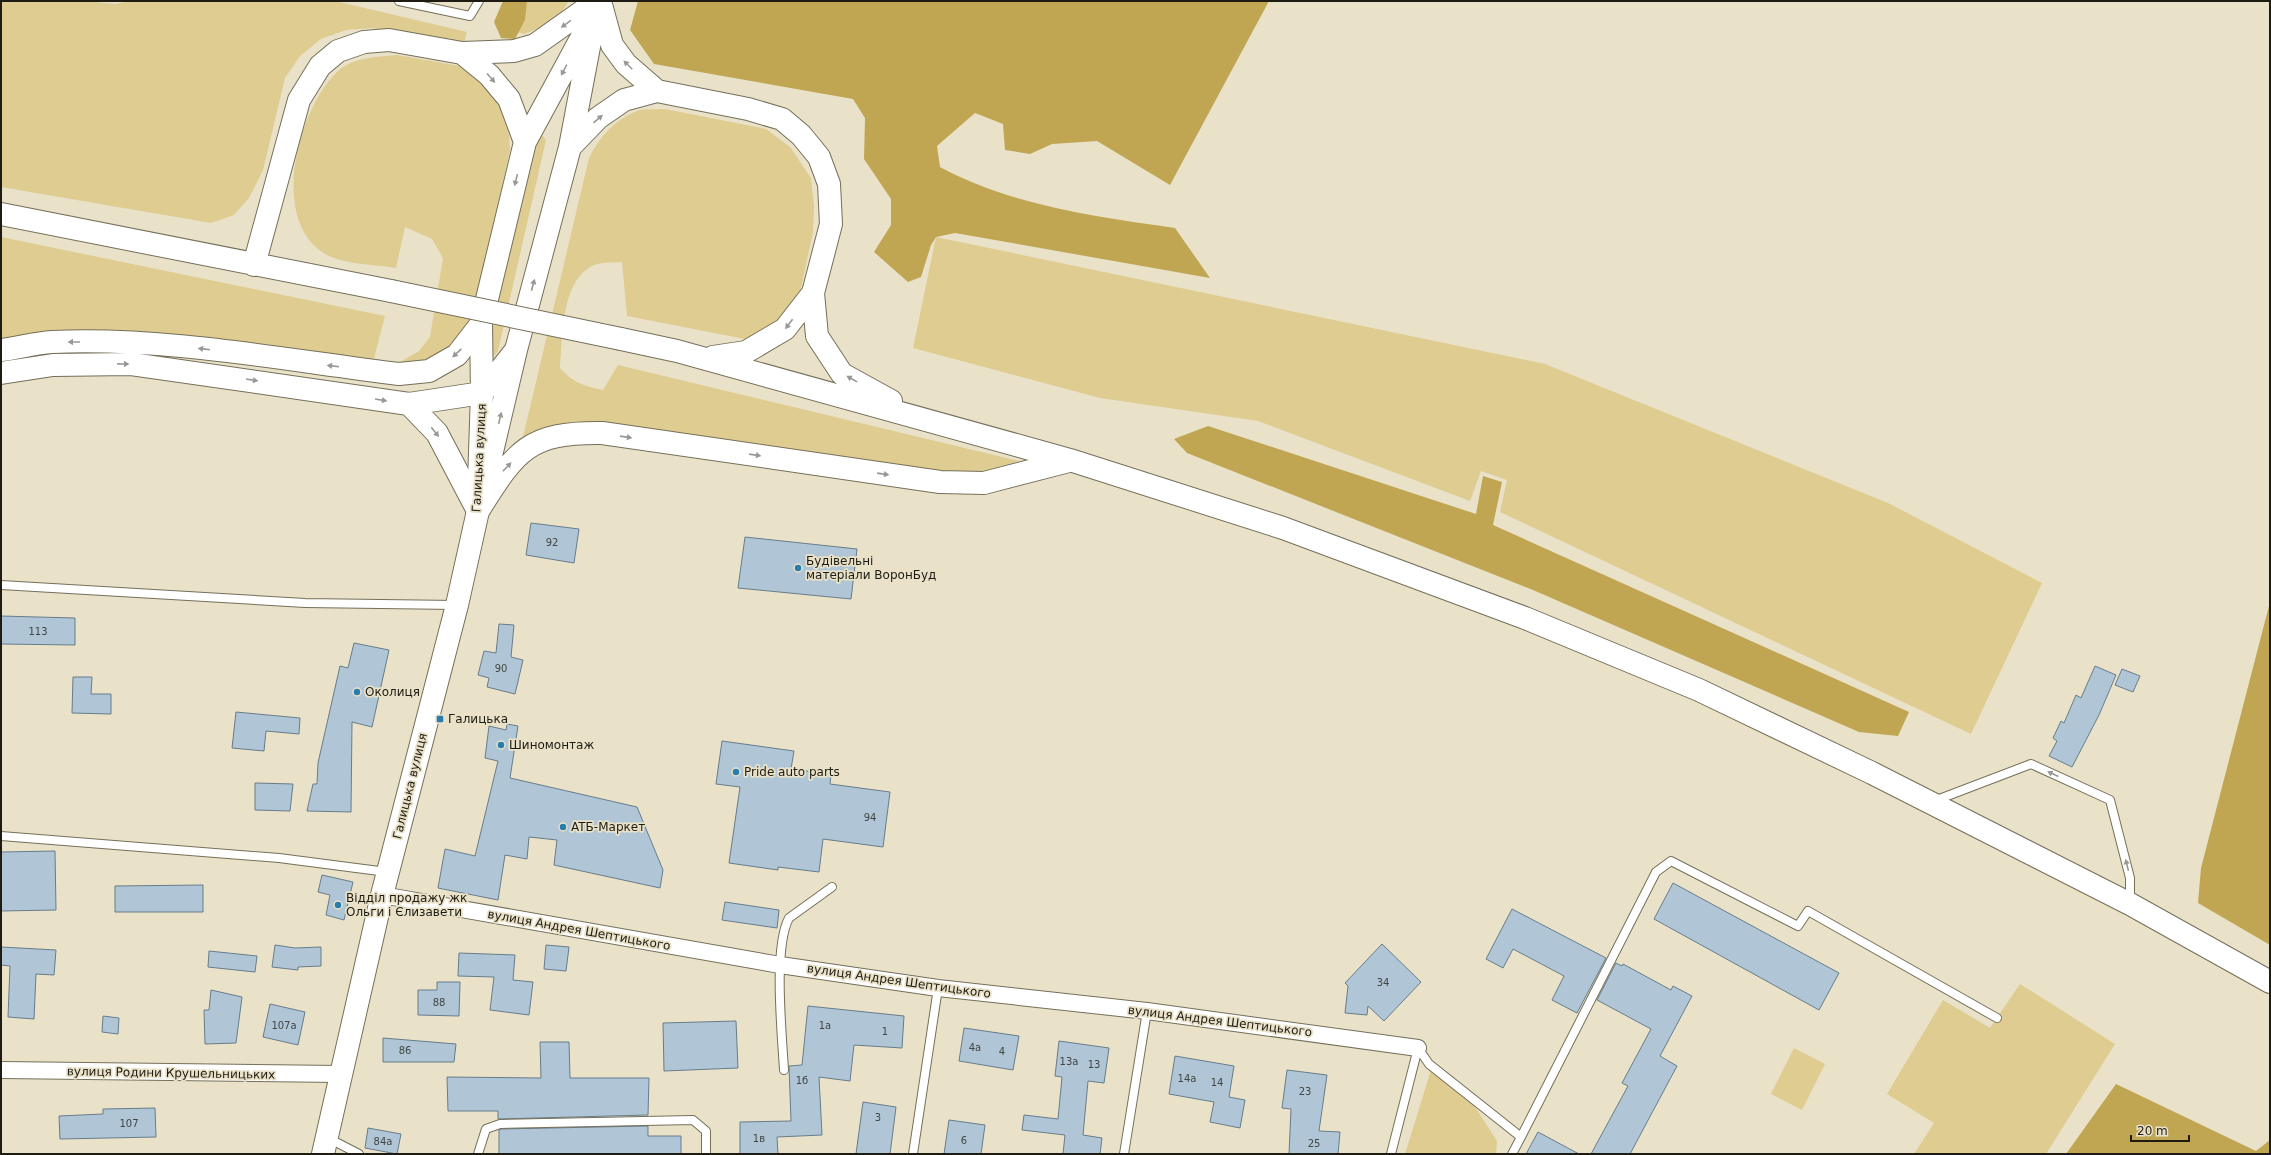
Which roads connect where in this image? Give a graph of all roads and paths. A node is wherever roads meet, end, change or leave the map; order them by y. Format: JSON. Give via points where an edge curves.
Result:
{"nodes":[{"id":1,"x":399,"y":1,"type":"edge"},
{"id":2,"x":479,"y":1,"type":"edge"},
{"id":3,"x":598,"y":4,"type":"edge"},
{"id":4,"x":462,"y":53,"type":"junction"},
{"id":5,"x":657,"y":91,"type":"junction"},
{"id":6,"x":525,"y":142,"type":"junction"},
{"id":7,"x":570,"y":147,"type":"junction"},
{"id":8,"x":1,"y":214,"type":"edge"},
{"id":9,"x":254,"y":265,"type":"junction"},
{"id":10,"x":813,"y":293,"type":"junction"},
{"id":11,"x":481,"y":324,"type":"junction"},
{"id":12,"x":1,"y":350,"type":"edge"},
{"id":13,"x":516,"y":350,"type":"junction"},
{"id":14,"x":703,"y":358,"type":"junction"},
{"id":15,"x":1,"y":373,"type":"edge"},
{"id":16,"x":482,"y":393,"type":"junction"},
{"id":17,"x":409,"y":404,"type":"junction"},
{"id":18,"x":923,"y":418,"type":"junction"},
{"id":19,"x":1070,"y":460,"type":"junction"},
{"id":20,"x":478,"y":511,"type":"junction"},
{"id":21,"x":1,"y":585,"type":"edge"},
{"id":22,"x":457,"y":604,"type":"junction"},
{"id":23,"x":1930,"y":802,"type":"junction"},
{"id":24,"x":1,"y":836,"type":"edge"},
{"id":25,"x":388,"y":872,"type":"junction"},
{"id":26,"x":832,"y":887,"type":"dead end"},
{"id":27,"x":382,"y":895,"type":"junction"},
{"id":28,"x":2130,"y":904,"type":"junction"},
{"id":29,"x":780,"y":965,"type":"junction"},
{"id":30,"x":2270,"y":982,"type":"edge"},
{"id":31,"x":938,"y":988,"type":"junction"},
{"id":32,"x":1147,"y":1011,"type":"junction"},
{"id":33,"x":1997,"y":1018,"type":"dead end"},
{"id":34,"x":1418,"y":1048,"type":"junction"},
{"id":35,"x":1,"y":1070,"type":"edge"},
{"id":36,"x":784,"y":1070,"type":"dead end"},
{"id":37,"x":340,"y":1074,"type":"junction"},
{"id":38,"x":1520,"y":1137,"type":"junction"},
{"id":39,"x":325,"y":1146,"type":"edge"},
{"id":40,"x":359,"y":1154,"type":"edge"},
{"id":41,"x":478,"y":1154,"type":"edge"},
{"id":42,"x":706,"y":1154,"type":"edge"},
{"id":43,"x":913,"y":1154,"type":"edge"},
{"id":44,"x":1124,"y":1154,"type":"edge"},
{"id":45,"x":1391,"y":1154,"type":"edge"},
{"id":46,"x":1512,"y":1154,"type":"edge"}],
"edges":[{"from":1,"to":2,"type":"lane","via":[[470,16]]},
{"from":3,"to":4,"type":"main road","one_way":true,"via":[[535,45],[514,51]]},
{"from":5,"to":3,"type":"main road","one_way":true,"via":[[626,64],[612,45]]},
{"from":3,"to":6,"type":"main road","one_way":true},
{"from":3,"to":7,"type":"main road"},
{"from":4,"to":6,"type":"main road","one_way":true,"via":[[489,75],[509,99]]},
{"from":4,"to":9,"type":"main road","via":[[389,40],[364,42],[338,51],[320,66],[299,100]]},
{"from":7,"to":5,"type":"main road","one_way":true,"via":[[598,118],[624,100]]},
{"from":5,"to":10,"type":"main road","via":[[748,109],[782,119],[819,157],[829,184],[832,224]]},
{"from":6,"to":11,"type":"main road","one_way":true},
{"from":13,"to":7,"type":"main road","one_way":true},
{"from":8,"to":9,"type":"main road"},
{"from":9,"to":14,"type":"main road","bridge":true,"via":[[391,291]]},
{"from":10,"to":14,"type":"main road","one_way":true,"via":[[785,329],[746,352]]},
{"from":18,"to":10,"type":"main road","one_way":true,"via":[[842,374],[817,336]]},
{"from":11,"to":12,"type":"main road","one_way":true,"via":[[456,355],[429,371],[399,374],[133,342],[50,342]]},
{"from":11,"to":16,"type":"main road","name":"Галицька вулиця"},
{"from":13,"to":16,"type":"main road"},
{"from":20,"to":13,"type":"main road","one_way":true},
{"from":14,"to":18,"type":"main road"},
{"from":15,"to":17,"type":"main road","one_way":true,"via":[[53,365],[131,364]]},
{"from":16,"to":17,"type":"main road"},
{"from":16,"to":20,"type":"main road","name":"Галицька вулиця"},
{"from":17,"to":20,"type":"main road","one_way":true,"via":[[437,433]]},
{"from":18,"to":19,"type":"main road"},
{"from":20,"to":19,"type":"main road","one_way":true,"via":[[503,471],[527,446],[551,437],[573,433],[602,434],[940,482],[984,483]]},
{"from":19,"to":23,"type":"main road","via":[[1283,528],[1525,618],[1699,690]]},
{"from":20,"to":22,"type":"main road","name":"Галицька вулиця"},
{"from":21,"to":22,"type":"lane","via":[[305,603]]},
{"from":22,"to":25,"type":"main road","name":"Галицька вулиця"},
{"from":23,"to":28,"type":"main road"},
{"from":28,"to":23,"type":"lane","one_way":true,"via":[[2130,878],[2110,800],[2031,764]]},
{"from":24,"to":25,"type":"lane","via":[[279,858]]},
{"from":25,"to":27,"type":"main road","name":"Галицька вулиця"},
{"from":26,"to":29,"type":"lane","via":[[789,918],[785,925]]},
{"from":27,"to":29,"type":"street","name":"вулиця Андрея Шептицького"},
{"from":27,"to":37,"type":"main road","name":"Галицька вулиця"},
{"from":28,"to":30,"type":"main road"},
{"from":29,"to":31,"type":"street","name":"вулиця Андрея Шептицького"},
{"from":29,"to":36,"type":"lane"},
{"from":31,"to":32,"type":"street","name":"вулиця Андрея Шептицького"},
{"from":31,"to":43,"type":"lane"},
{"from":32,"to":34,"type":"street","name":"вулиця Андрея Шептицького"},
{"from":32,"to":44,"type":"lane"},
{"from":33,"to":38,"type":"lane","via":[[1808,911],[1798,926],[1671,861],[1656,872]]},
{"from":34,"to":38,"type":"lane","via":[[1429,1064]]},
{"from":34,"to":45,"type":"lane"},
{"from":35,"to":37,"type":"street","name":"вулиця Родини Крушельницьких"},
{"from":37,"to":39,"type":"main road","name":"Галицька вулиця"},
{"from":38,"to":46,"type":"lane"},
{"from":39,"to":40,"type":"lane"},
{"from":41,"to":42,"type":"lane","via":[[486,1129],[500,1124],[693,1120],[706,1131]]}]}
